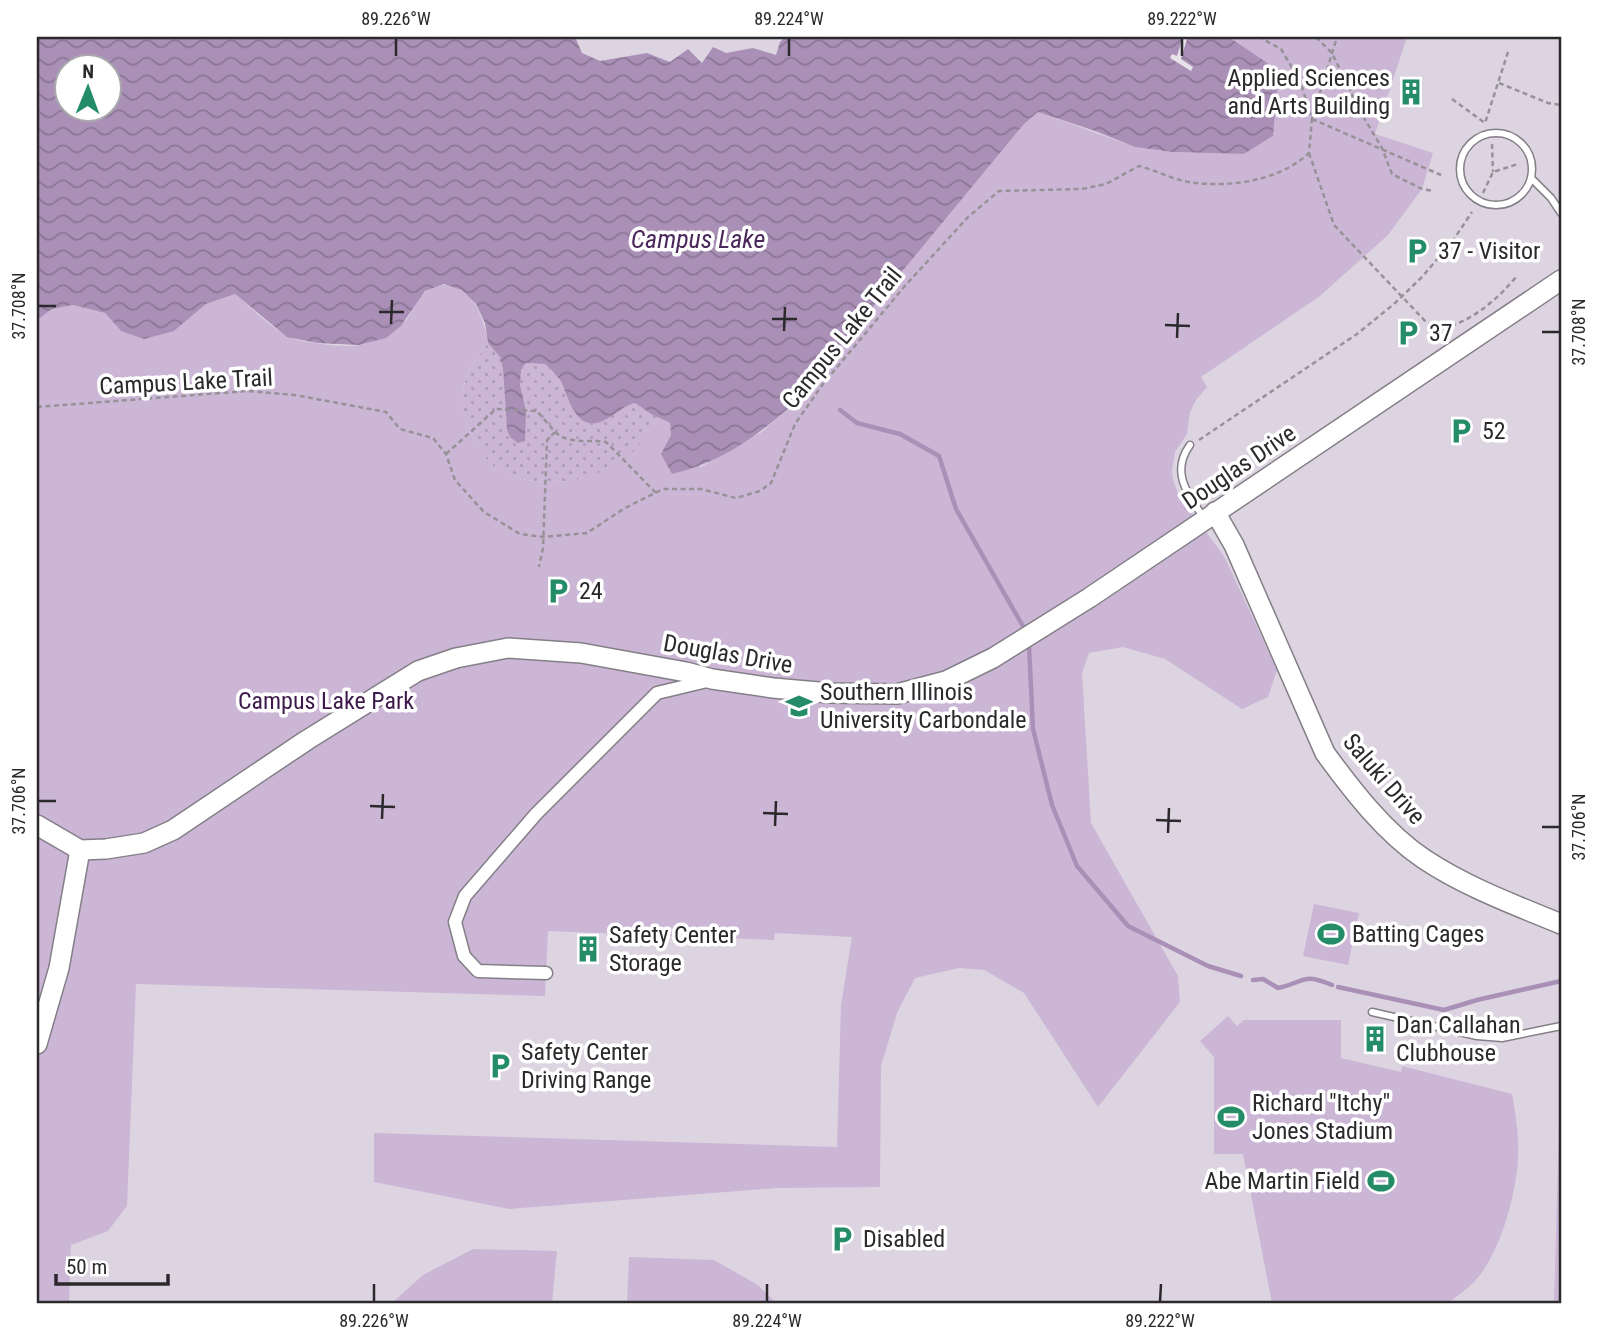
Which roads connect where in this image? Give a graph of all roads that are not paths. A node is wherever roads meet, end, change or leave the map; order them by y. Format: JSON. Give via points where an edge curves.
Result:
{"nodes":[{"id":1,"x":1531,"y":178,"type":"junction"},
{"id":2,"x":1561,"y":213,"type":"edge"},
{"id":3,"x":1561,"y":280,"type":"edge"},
{"id":4,"x":1190,"y":445,"type":"road end"},
{"id":5,"x":1210,"y":516,"type":"junction"},
{"id":6,"x":712,"y":680,"type":"junction"},
{"id":7,"x":37,"y":825,"type":"edge"},
{"id":8,"x":80,"y":849,"type":"junction"},
{"id":9,"x":1561,"y":923,"type":"edge"},
{"id":10,"x":546,"y":974,"type":"dead end"},
{"id":11,"x":1373,"y":1012,"type":"dead end"},
{"id":12,"x":1561,"y":1026,"type":"edge"},
{"id":13,"x":37,"y":1044,"type":"edge"}],
"edges":[{"from":1,"to":1,"type":"lane","via":[[1531,157],[1507,134],[1480,136],[1467,147],[1460,162],[1463,186],[1485,204],[1506,204],[1517,198]]},
{"from":1,"to":2,"type":"lane"},
{"from":3,"to":5,"type":"street","name":"Douglas Drive"},
{"from":4,"to":5,"type":"lane","via":[[1182,455],[1180,472],[1190,498]]},
{"from":5,"to":6,"type":"street","name":"Douglas Drive","via":[[1089,598],[993,658],[946,681],[898,694],[863,695]]},
{"from":5,"to":9,"type":"street","name":"Saluki Drive","via":[[1245,570],[1325,752],[1343,777],[1384,824],[1423,858]]},
{"from":6,"to":8,"type":"street","name":"Douglas Drive","via":[[569,652],[508,648],[446,661],[418,671],[173,830],[144,843]]},
{"from":6,"to":10,"type":"street","via":[[657,693],[536,814],[465,896],[455,922],[464,956],[478,971]]},
{"from":7,"to":8,"type":"street","name":"Douglas Drive"},
{"from":8,"to":13,"type":"street","via":[[59,968]]},
{"from":11,"to":12,"type":"lane","via":[[1502,1038]]}]}
